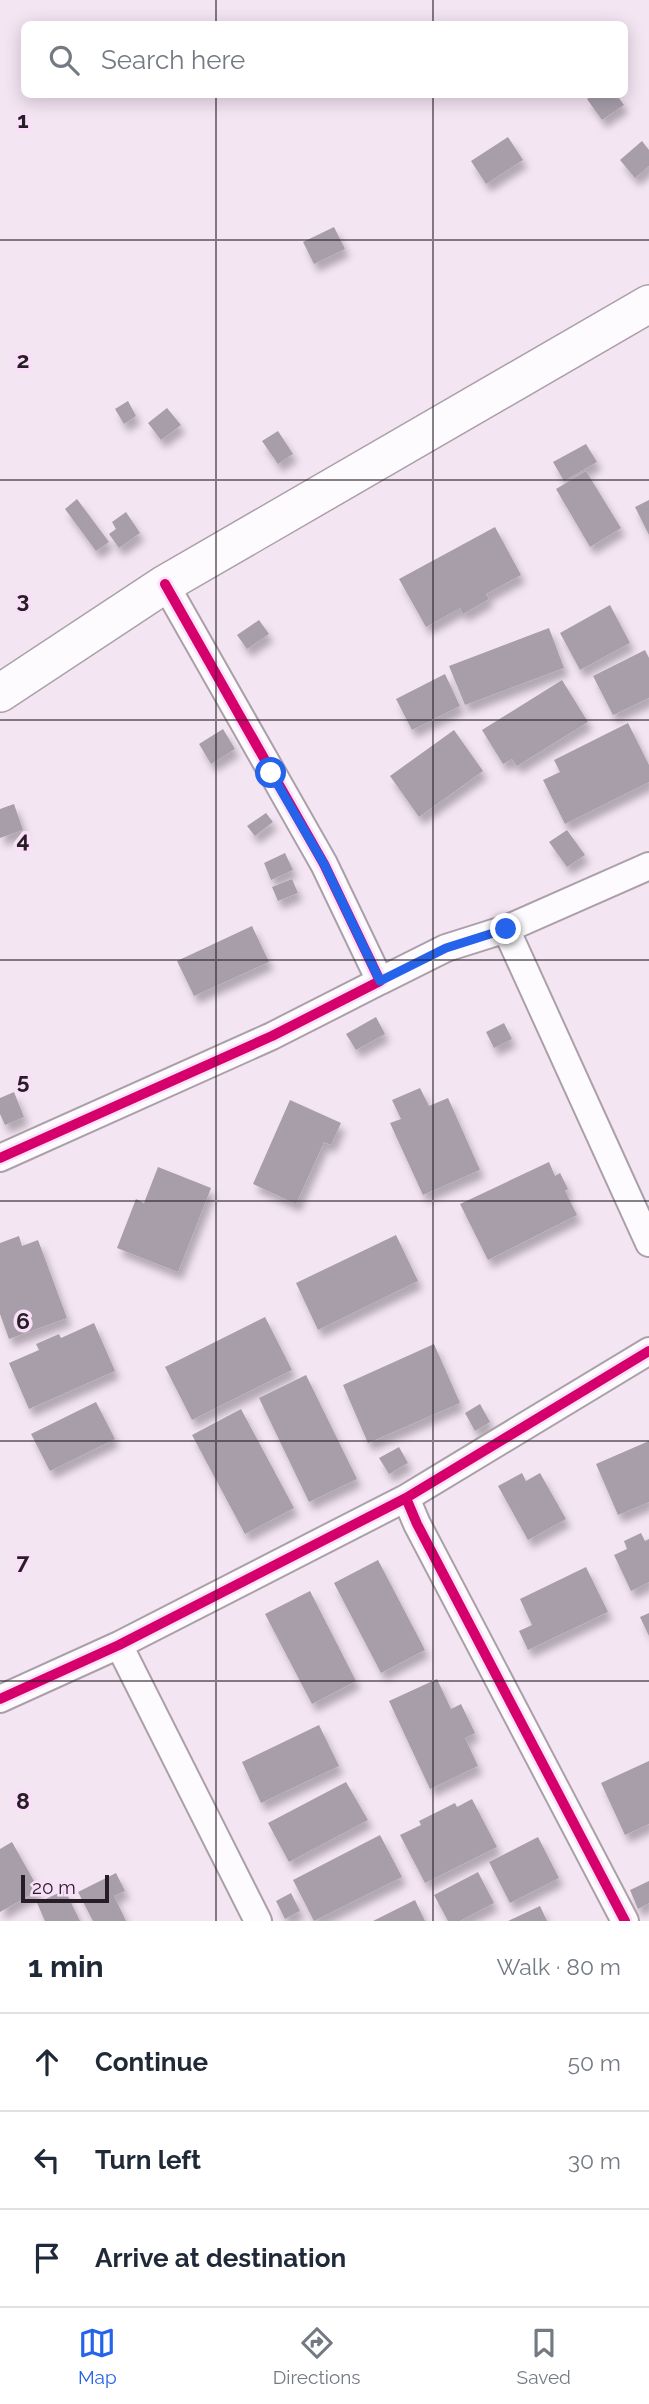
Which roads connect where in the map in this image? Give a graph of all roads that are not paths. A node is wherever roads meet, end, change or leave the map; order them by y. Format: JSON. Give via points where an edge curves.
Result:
{"nodes":[{"id":1,"x":649,"y":304,"type":"edge"},
{"id":2,"x":165,"y":584,"type":"junction"},
{"id":3,"x":0,"y":693,"type":"edge"},
{"id":4,"x":649,"y":866,"type":"edge"},
{"id":5,"x":506,"y":929,"type":"junction"},
{"id":6,"x":380,"y":981,"type":"junction"},
{"id":7,"x":0,"y":1158,"type":"edge"},
{"id":8,"x":649,"y":1243,"type":"edge"},
{"id":9,"x":649,"y":1350,"type":"edge"},
{"id":10,"x":405,"y":1498,"type":"junction"},
{"id":11,"x":119,"y":1645,"type":"junction"},
{"id":12,"x":0,"y":1699,"type":"edge"},
{"id":13,"x":258,"y":1921,"type":"edge"},
{"id":14,"x":625,"y":1921,"type":"edge"}],
"edges":[{"from":1,"to":2,"type":"main road"},
{"from":2,"to":3,"type":"main road"},
{"from":2,"to":6,"type":"street","via":[[324,864]]},
{"from":4,"to":5,"type":"street"},
{"from":5,"to":6,"type":"street","via":[[446,948]]},
{"from":5,"to":8,"type":"street"},
{"from":6,"to":7,"type":"street","via":[[272,1036]]},
{"from":9,"to":10,"type":"street"},
{"from":10,"to":11,"type":"street"},
{"from":10,"to":14,"type":"street"},
{"from":11,"to":12,"type":"street"},
{"from":11,"to":13,"type":"street"}]}
